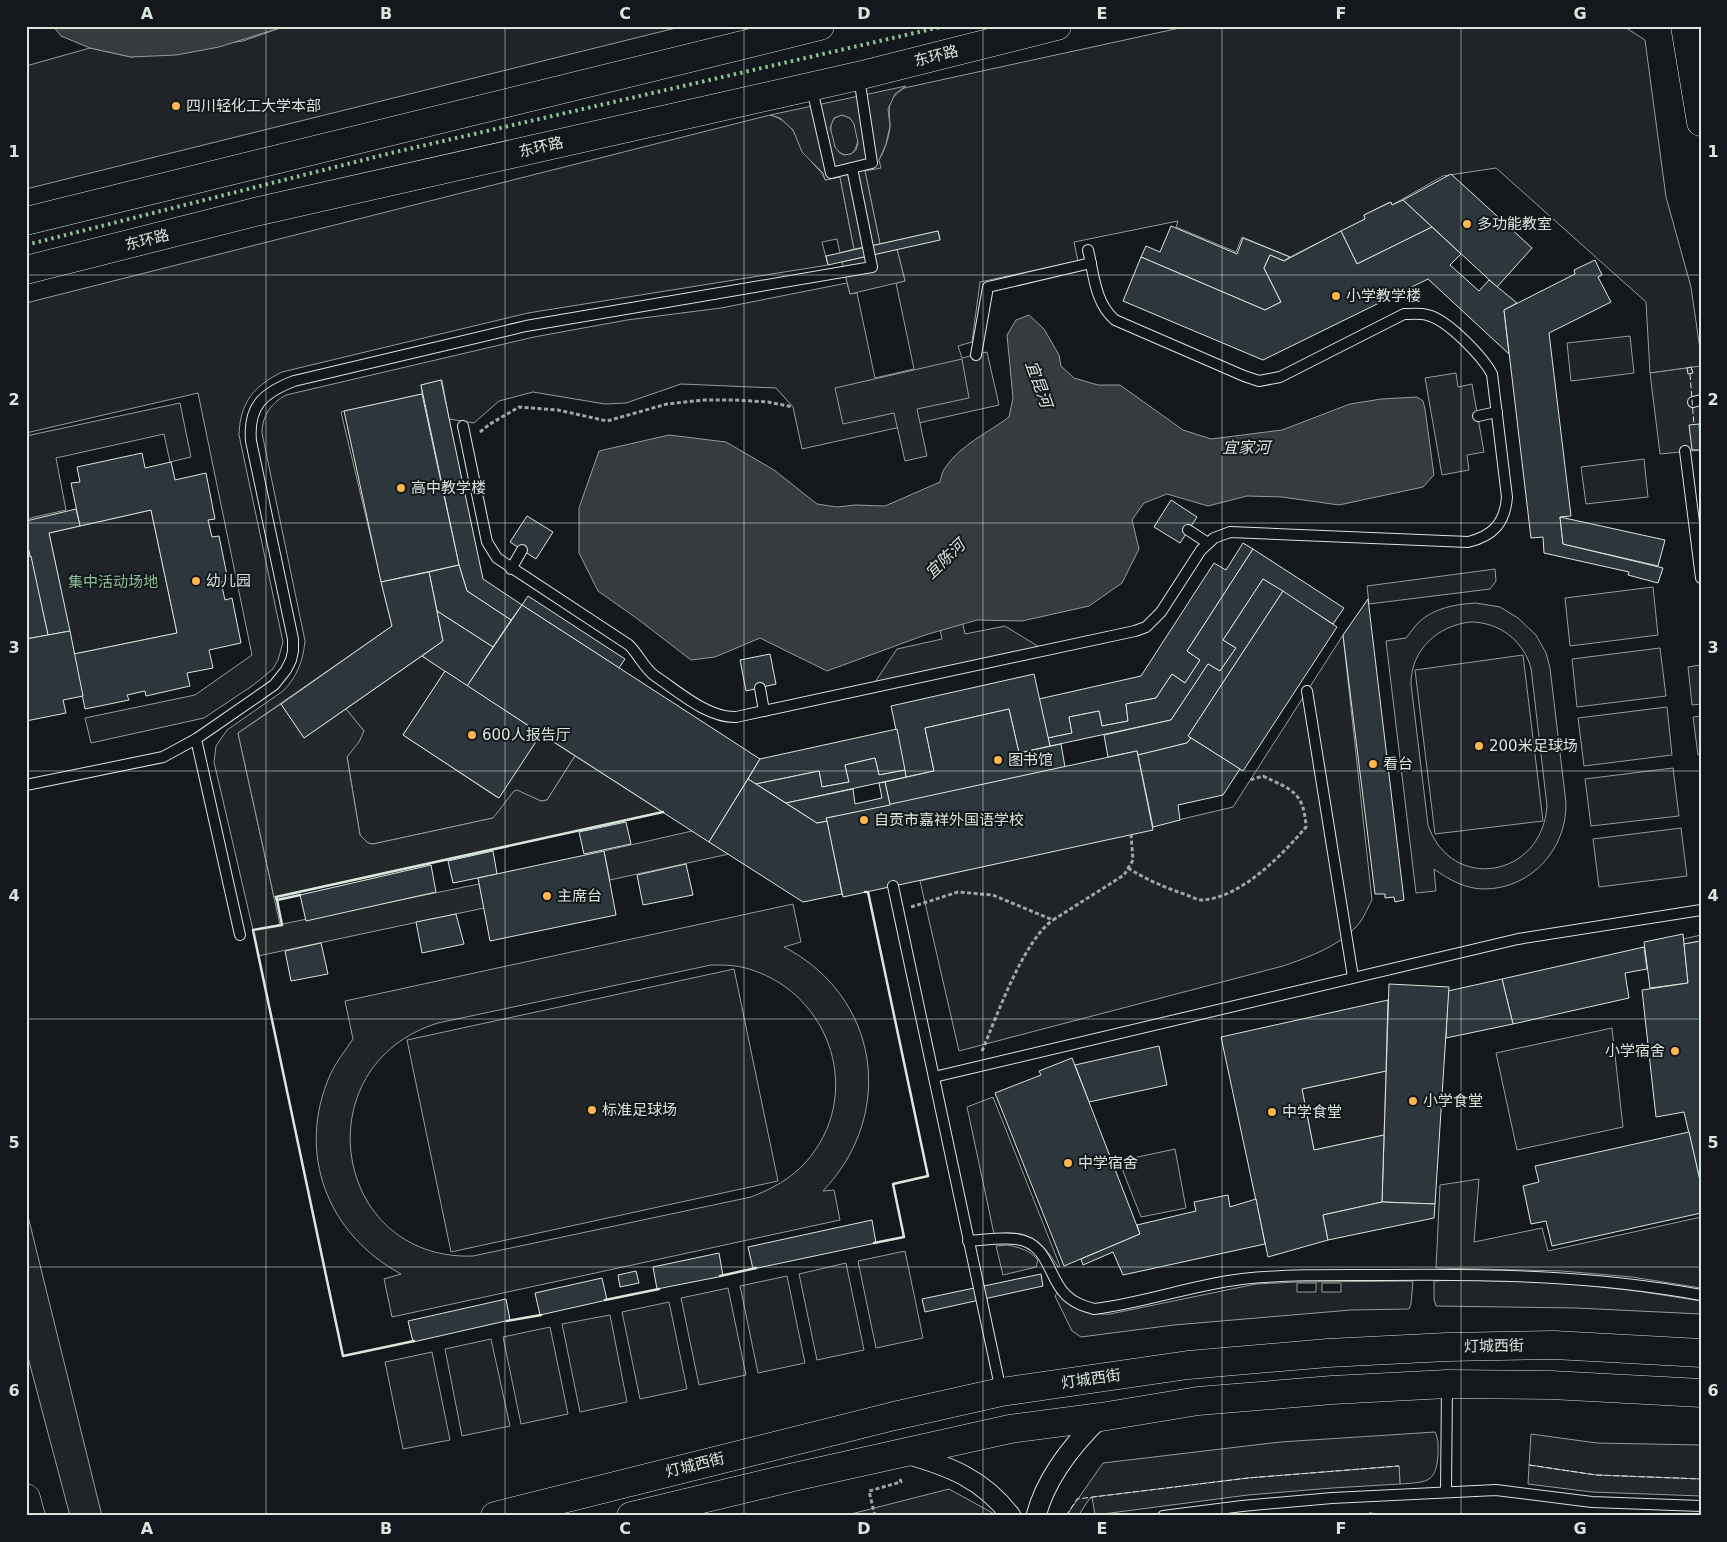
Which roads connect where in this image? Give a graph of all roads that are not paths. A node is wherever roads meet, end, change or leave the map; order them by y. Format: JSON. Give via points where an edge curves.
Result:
{"nodes":[{"id":1,"x":820,"y":26,"type":"edge"},
{"id":2,"x":1057,"y":26,"type":"edge"},
{"id":3,"x":1685,"y":26,"type":"edge"},
{"id":4,"x":858,"y":76,"type":"junction"},
{"id":5,"x":811,"y":86,"type":"junction"},
{"id":6,"x":1701,"y":122,"type":"edge"},
{"id":7,"x":852,"y":168,"type":"junction"},
{"id":8,"x":26,"y":221,"type":"edge"},
{"id":9,"x":1088,"y":250,"type":"dead end"},
{"id":10,"x":1091,"y":263,"type":"junction"},
{"id":11,"x":26,"y":270,"type":"edge"},
{"id":12,"x":976,"y":355,"type":"dead end"},
{"id":13,"x":1497,"y":412,"type":"junction"},
{"id":14,"x":1478,"y":416,"type":"dead end"},
{"id":15,"x":463,"y":426,"type":"dead end"},
{"id":16,"x":1685,"y":451,"type":"dead end"},
{"id":17,"x":1188,"y":530,"type":"dead end"},
{"id":18,"x":1208,"y":543,"type":"junction"},
{"id":19,"x":522,"y":550,"type":"dead end"},
{"id":20,"x":511,"y":568,"type":"junction"},
{"id":21,"x":1701,"y":578,"type":"edge"},
{"id":22,"x":760,"y":688,"type":"dead end"},
{"id":23,"x":1307,"y":691,"type":"dead end"},
{"id":24,"x":764,"y":711,"type":"junction"},
{"id":25,"x":196,"y":739,"type":"junction"},
{"id":26,"x":26,"y":785,"type":"edge"},
{"id":27,"x":893,"y":886,"type":"dead end"},
{"id":28,"x":1701,"y":910,"type":"edge"},
{"id":29,"x":240,"y":935,"type":"dead end"},
{"id":30,"x":1354,"y":977,"type":"junction"},
{"id":31,"x":934,"y":1077,"type":"junction"},
{"id":32,"x":968,"y":1241,"type":"junction"},
{"id":33,"x":1701,"y":1295,"type":"edge"},
{"id":34,"x":1701,"y":1353,"type":"edge"},
{"id":35,"x":1447,"y":1384,"type":"junction"},
{"id":36,"x":1001,"y":1392,"type":"junction"},
{"id":37,"x":1701,"y":1393,"type":"edge"},
{"id":38,"x":1101,"y":1417,"type":"junction"},
{"id":39,"x":897,"y":1454,"type":"junction"},
{"id":40,"x":1446,"y":1492,"type":"junction"},
{"id":41,"x":26,"y":1498,"type":"edge"},
{"id":42,"x":1701,"y":1506,"type":"edge"},
{"id":43,"x":31,"y":1516,"type":"edge"},
{"id":44,"x":495,"y":1516,"type":"edge"},
{"id":45,"x":631,"y":1516,"type":"edge"},
{"id":46,"x":1011,"y":1516,"type":"edge"},
{"id":47,"x":1036,"y":1516,"type":"edge"},
{"id":48,"x":1163,"y":1516,"type":"edge"}],
"edges":[{"from":1,"to":8,"type":"main road"},
{"from":2,"to":4,"type":"main road","name":"东环路"},
{"from":3,"to":6,"type":"main road"},
{"from":4,"to":5,"type":"main road","name":"东环路"},
{"from":4,"to":7,"type":"lane","via":[[872,163]]},
{"from":5,"to":7,"type":"lane","via":[[831,173]]},
{"from":5,"to":11,"type":"main road","name":"东环路","via":[[255,212]]},
{"from":7,"to":25,"type":"lane","via":[[872,267],[526,326],[302,379],[266,394],[255,410],[250,427],[251,441],[293,651],[286,670],[274,685]]},
{"from":9,"to":10,"type":"lane"},
{"from":10,"to":12,"type":"lane","via":[[988,287]]},
{"from":10,"to":13,"type":"lane","via":[[1100,302],[1115,320],[1259,380],[1280,378],[1404,314],[1426,314],[1454,332],[1482,358],[1492,374]]},
{"from":13,"to":14,"type":"lane"},
{"from":13,"to":18,"type":"lane","via":[[1506,509],[1497,527],[1479,539],[1454,542],[1230,532]]},
{"from":15,"to":20,"type":"lane","via":[[487,542],[497,558]]},
{"from":16,"to":21,"type":"lane"},
{"from":17,"to":18,"type":"lane"},
{"from":18,"to":24,"type":"lane","via":[[1146,627]]},
{"from":19,"to":20,"type":"lane"},
{"from":20,"to":24,"type":"lane","via":[[629,645],[652,673],[709,712],[728,717]]},
{"from":22,"to":24,"type":"lane"},
{"from":23,"to":30,"type":"lane"},
{"from":25,"to":26,"type":"lane","via":[[163,757]]},
{"from":25,"to":29,"type":"lane"},
{"from":27,"to":31,"type":"lane"},
{"from":28,"to":30,"type":"lane","via":[[1518,939]]},
{"from":30,"to":31,"type":"lane"},
{"from":31,"to":32,"type":"lane"},
{"from":32,"to":33,"type":"lane","via":[[1016,1239],[1026,1242],[1045,1259],[1065,1294],[1094,1309],[1241,1280],[1297,1275],[1519,1275],[1601,1281]]},
{"from":32,"to":36,"type":"lane"},
{"from":34,"to":36,"type":"main road","name":"灯城西街","via":[[1554,1346],[1328,1353],[1188,1365]]},
{"from":35,"to":37,"type":"main road"},
{"from":35,"to":38,"type":"main road","via":[[1198,1401]]},
{"from":35,"to":40,"type":"lane"},
{"from":36,"to":44,"type":"main road","name":"灯城西街"},
{"from":38,"to":39,"type":"main road","via":[[1010,1429]]},
{"from":38,"to":47,"type":"street","via":[[1080,1437],[1048,1484]]},
{"from":39,"to":45,"type":"main road"},
{"from":39,"to":46,"type":"street","via":[[934,1462],[956,1471],[1000,1501]]},
{"from":40,"to":42,"type":"lane","via":[[1502,1490],[1592,1502]]},
{"from":40,"to":48,"type":"lane","via":[[1322,1498]]},
{"from":41,"to":43,"type":"main road"}]}
